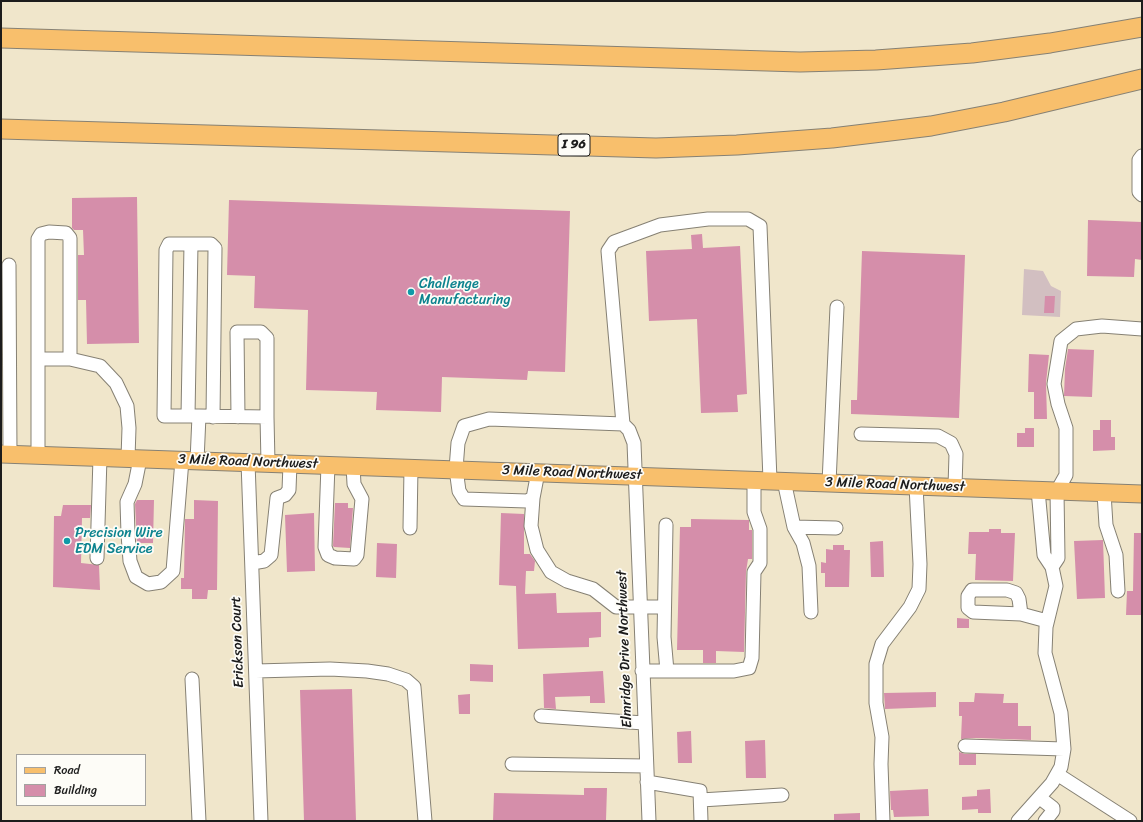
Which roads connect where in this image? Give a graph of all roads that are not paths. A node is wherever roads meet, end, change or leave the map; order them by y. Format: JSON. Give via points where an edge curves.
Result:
{"nodes":[{"id":1,"x":1142,"y":27,"type":"edge"},
{"id":2,"x":1,"y":38,"type":"edge"},
{"id":3,"x":1142,"y":79,"type":"edge"},
{"id":4,"x":1,"y":129,"type":"edge"},
{"id":5,"x":1142,"y":156,"type":"edge"},
{"id":6,"x":1142,"y":195,"type":"edge"},
{"id":7,"x":191,"y":244,"type":"junction"},
{"id":8,"x":9,"y":265,"type":"dead end"},
{"id":9,"x":837,"y":307,"type":"dead end"},
{"id":10,"x":1142,"y":329,"type":"edge"},
{"id":11,"x":38,"y":359,"type":"junction"},
{"id":12,"x":70,"y":359,"type":"junction"},
{"id":13,"x":194,"y":416,"type":"junction"},
{"id":14,"x":213,"y":416,"type":"junction"},
{"id":15,"x":238,"y":417,"type":"junction"},
{"id":16,"x":267,"y":417,"type":"junction"},
{"id":17,"x":623,"y":424,"type":"junction"},
{"id":18,"x":861,"y":434,"type":"dead end"},
{"id":19,"x":5,"y":454,"type":"edge"},
{"id":20,"x":38,"y":455,"type":"junction"},
{"id":21,"x":100,"y":457,"type":"junction"},
{"id":22,"x":134,"y":459,"type":"junction"},
{"id":23,"x":190,"y":460,"type":"junction"},
{"id":24,"x":248,"y":462,"type":"junction"},
{"id":25,"x":268,"y":463,"type":"junction"},
{"id":26,"x":290,"y":464,"type":"junction"},
{"id":27,"x":328,"y":465,"type":"junction"},
{"id":28,"x":353,"y":466,"type":"junction"},
{"id":29,"x":411,"y":468,"type":"junction"},
{"id":30,"x":456,"y":470,"type":"junction"},
{"id":31,"x":538,"y":472,"type":"junction"},
{"id":32,"x":634,"y":476,"type":"junction"},
{"id":33,"x":769,"y":480,"type":"junction"},
{"id":34,"x":829,"y":483,"type":"junction"},
{"id":35,"x":916,"y":486,"type":"junction"},
{"id":36,"x":955,"y":487,"type":"junction"},
{"id":37,"x":1038,"y":490,"type":"junction"},
{"id":38,"x":1058,"y":491,"type":"junction"},
{"id":39,"x":1104,"y":493,"type":"junction"},
{"id":40,"x":1142,"y":494,"type":"edge"},
{"id":41,"x":533,"y":498,"type":"junction"},
{"id":42,"x":666,"y":525,"type":"dead end"},
{"id":43,"x":794,"y":527,"type":"junction"},
{"id":44,"x":410,"y":528,"type":"dead end"},
{"id":45,"x":836,"y":528,"type":"dead end"},
{"id":46,"x":97,"y":558,"type":"dead end"},
{"id":47,"x":252,"y":563,"type":"junction"},
{"id":48,"x":1052,"y":567,"type":"junction"},
{"id":49,"x":1118,"y":591,"type":"dead end"},
{"id":50,"x":640,"y":606,"type":"junction"},
{"id":51,"x":664,"y":607,"type":"junction"},
{"id":52,"x":811,"y":612,"type":"dead end"},
{"id":53,"x":1020,"y":614,"type":"junction"},
{"id":54,"x":1047,"y":622,"type":"junction"},
{"id":55,"x":256,"y":671,"type":"junction"},
{"id":56,"x":642,"y":671,"type":"junction"},
{"id":57,"x":667,"y":671,"type":"junction"},
{"id":58,"x":192,"y":680,"type":"dead end"},
{"id":59,"x":541,"y":716,"type":"dead end"},
{"id":60,"x":644,"y":722,"type":"junction"},
{"id":61,"x":965,"y":746,"type":"dead end"},
{"id":62,"x":1064,"y":749,"type":"junction"},
{"id":63,"x":512,"y":764,"type":"dead end"},
{"id":64,"x":646,"y":766,"type":"junction"},
{"id":65,"x":1057,"y":774,"type":"junction"},
{"id":66,"x":647,"y":782,"type":"junction"},
{"id":67,"x":782,"y":795,"type":"dead end"},
{"id":68,"x":1040,"y":798,"type":"junction"},
{"id":69,"x":700,"y":800,"type":"junction"},
{"id":70,"x":199,"y":821,"type":"edge"},
{"id":71,"x":261,"y":821,"type":"edge"},
{"id":72,"x":425,"y":821,"type":"edge"},
{"id":73,"x":649,"y":821,"type":"edge"},
{"id":74,"x":701,"y":821,"type":"edge"},
{"id":75,"x":883,"y":821,"type":"edge"},
{"id":76,"x":1018,"y":821,"type":"edge"},
{"id":77,"x":1045,"y":821,"type":"edge"},
{"id":78,"x":1130,"y":821,"type":"edge"}],
"edges":[{"from":1,"to":2,"type":"highway","via":[[972,53],[800,62]]},
{"from":3,"to":4,"type":"highway","number":"I 96","via":[[1004,112],[938,124],[839,137],[737,146],[649,147]]},
{"from":5,"to":6,"type":"street","via":[[1139,160],[1139,192]]},
{"from":7,"to":13,"type":"street"},
{"from":7,"to":13,"type":"street","via":[[169,244],[166,250],[164,416]]},
{"from":7,"to":14,"type":"street","via":[[211,244],[215,248]]},
{"from":8,"to":19,"type":"street"},
{"from":9,"to":34,"type":"street"},
{"from":10,"to":38,"type":"street","via":[[1102,326],[1076,329],[1061,341],[1054,384],[1066,428],[1066,475]]},
{"from":11,"to":12,"type":"street"},
{"from":11,"to":12,"type":"street","via":[[38,239],[41,234],[49,232],[66,233],[70,238]]},
{"from":11,"to":20,"type":"street"},
{"from":12,"to":22,"type":"street","via":[[100,366],[116,383],[127,406]]},
{"from":13,"to":14,"type":"street"},
{"from":13,"to":23,"type":"street"},
{"from":14,"to":15,"type":"street"},
{"from":15,"to":16,"type":"street"},
{"from":15,"to":16,"type":"street","via":[[238,332],[261,332],[268,338]]},
{"from":16,"to":25,"type":"street"},
{"from":17,"to":30,"type":"street","via":[[489,419],[464,426],[458,443]]},
{"from":17,"to":32,"type":"street","name":"Elmridge Drive Northwest","via":[[629,430],[634,443]]},
{"from":17,"to":33,"type":"street","via":[[608,251],[614,242],[660,225],[708,219],[748,219],[760,226]]},
{"from":18,"to":36,"type":"street","via":[[938,436],[951,443],[956,454]]},
{"from":19,"to":20,"type":"main road","name":"3 Mile Road Northwest"},
{"from":20,"to":21,"type":"main road","name":"3 Mile Road Northwest"},
{"from":21,"to":22,"type":"main road","name":"3 Mile Road Northwest"},
{"from":21,"to":46,"type":"street"},
{"from":22,"to":23,"type":"main road","name":"3 Mile Road Northwest"},
{"from":22,"to":23,"type":"street","via":[[135,484],[127,502],[130,561],[136,577],[148,584],[161,582],[173,571]]},
{"from":23,"to":24,"type":"main road","name":"3 Mile Road Northwest"},
{"from":24,"to":25,"type":"main road","name":"3 Mile Road Northwest"},
{"from":24,"to":47,"type":"street","name":"Erickson Court"},
{"from":25,"to":26,"type":"main road","name":"3 Mile Road Northwest"},
{"from":26,"to":27,"type":"main road","name":"3 Mile Road Northwest"},
{"from":26,"to":47,"type":"street","via":[[288,490],[285,495],[277,498],[272,555],[264,561]]},
{"from":27,"to":28,"type":"main road","name":"3 Mile Road Northwest"},
{"from":27,"to":28,"type":"street","via":[[325,547],[328,555],[354,559],[358,555],[362,499],[354,484]]},
{"from":28,"to":29,"type":"main road","name":"3 Mile Road Northwest"},
{"from":29,"to":30,"type":"main road","name":"3 Mile Road Northwest"},
{"from":29,"to":44,"type":"street"},
{"from":30,"to":31,"type":"main road","name":"3 Mile Road Northwest"},
{"from":30,"to":41,"type":"street","via":[[459,491],[464,499],[527,501]]},
{"from":31,"to":32,"type":"main road","name":"3 Mile Road Northwest"},
{"from":31,"to":41,"type":"street"},
{"from":32,"to":33,"type":"main road","name":"3 Mile Road Northwest"},
{"from":32,"to":50,"type":"street","name":"Elmridge Drive Northwest"},
{"from":33,"to":34,"type":"main road","name":"3 Mile Road Northwest"},
{"from":33,"to":43,"type":"street"},
{"from":33,"to":57,"type":"street","via":[[754,512],[760,529],[760,563],[754,572],[752,658],[749,668],[734,671]]},
{"from":34,"to":35,"type":"main road","name":"3 Mile Road Northwest"},
{"from":35,"to":36,"type":"main road","name":"3 Mile Road Northwest"},
{"from":35,"to":75,"type":"street","via":[[919,589],[910,607],[882,644],[876,664],[876,702],[882,737]]},
{"from":36,"to":37,"type":"main road","name":"3 Mile Road Northwest"},
{"from":37,"to":38,"type":"main road","name":"3 Mile Road Northwest"},
{"from":37,"to":48,"type":"street","via":[[1044,555]]},
{"from":38,"to":39,"type":"main road","name":"3 Mile Road Northwest"},
{"from":38,"to":48,"type":"street","via":[[1058,558]]},
{"from":39,"to":40,"type":"main road","name":"3 Mile Road Northwest"},
{"from":39,"to":49,"type":"street","via":[[1106,525],[1116,556]]},
{"from":41,"to":50,"type":"street","via":[[531,526],[538,550],[551,572],[567,581],[594,588],[616,607]]},
{"from":42,"to":51,"type":"street"},
{"from":43,"to":45,"type":"street"},
{"from":43,"to":52,"type":"street","via":[[803,543],[808,566]]},
{"from":47,"to":55,"type":"street","name":"Erickson Court"},
{"from":48,"to":54,"type":"street","via":[[1056,586]]},
{"from":50,"to":51,"type":"street"},
{"from":50,"to":56,"type":"street","name":"Elmridge Drive Northwest"},
{"from":51,"to":57,"type":"street"},
{"from":53,"to":53,"type":"street","via":[[973,612],[968,608],[968,596],[972,590],[1007,590],[1016,594],[1019,599]]},
{"from":53,"to":54,"type":"street"},
{"from":54,"to":62,"type":"street","via":[[1045,653],[1061,713]]},
{"from":55,"to":71,"type":"street","name":"Erickson Court"},
{"from":55,"to":72,"type":"street","via":[[367,671],[406,680],[414,687]]},
{"from":56,"to":57,"type":"street"},
{"from":56,"to":60,"type":"street","name":"Elmridge Drive Northwest"},
{"from":58,"to":70,"type":"street"},
{"from":59,"to":60,"type":"street"},
{"from":60,"to":64,"type":"street","name":"Elmridge Drive Northwest"},
{"from":61,"to":62,"type":"street"},
{"from":62,"to":65,"type":"street"},
{"from":63,"to":64,"type":"street"},
{"from":64,"to":66,"type":"street","name":"Elmridge Drive Northwest"},
{"from":65,"to":68,"type":"street"},
{"from":65,"to":78,"type":"street"},
{"from":66,"to":69,"type":"street","via":[[700,791]]},
{"from":66,"to":73,"type":"street","name":"Elmridge Drive Northwest"},
{"from":67,"to":69,"type":"street"},
{"from":68,"to":76,"type":"street"},
{"from":68,"to":77,"type":"street","via":[[1053,808]]},
{"from":69,"to":74,"type":"street"}]}
